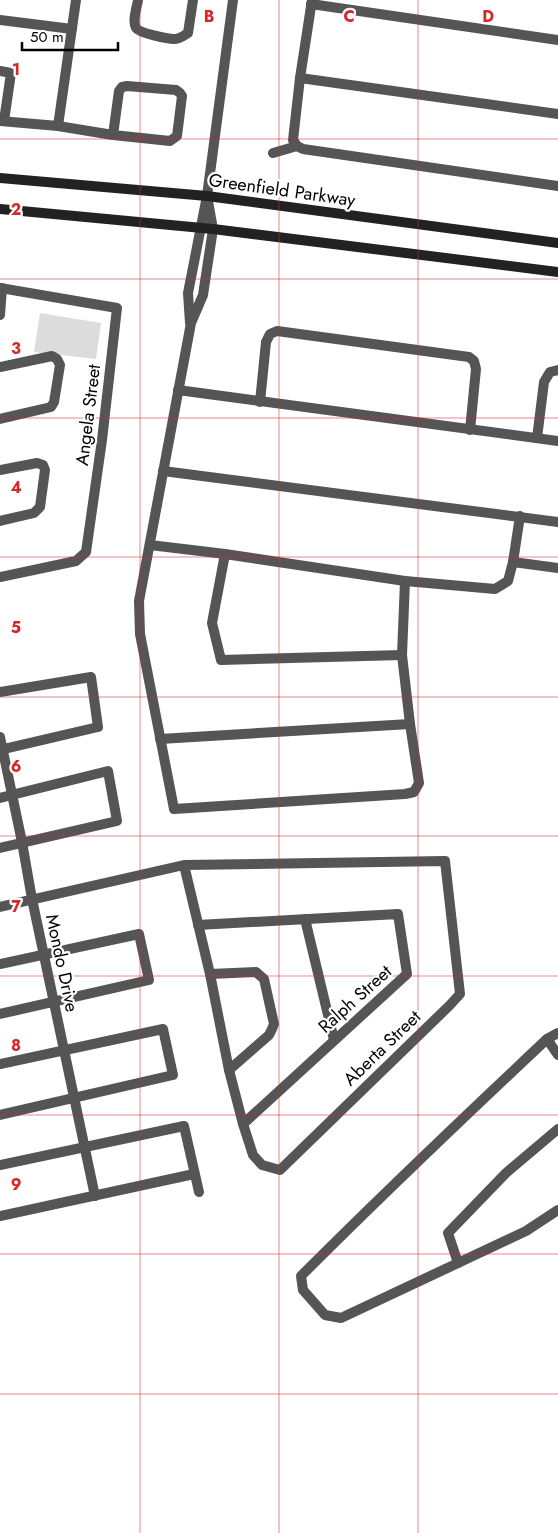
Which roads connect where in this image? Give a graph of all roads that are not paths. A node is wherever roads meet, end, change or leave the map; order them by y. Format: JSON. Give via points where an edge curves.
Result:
{"nodes":[{"id":1,"x":76,"y":0,"type":"edge"},
{"id":2,"x":138,"y":0,"type":"edge"},
{"id":3,"x":193,"y":0,"type":"edge"},
{"id":4,"x":233,"y":0,"type":"edge"},
{"id":5,"x":311,"y":2,"type":"edge"},
{"id":6,"x":0,"y":20,"type":"edge"},
{"id":7,"x":72,"y":29,"type":"junction"},
{"id":8,"x":558,"y":40,"type":"edge"},
{"id":9,"x":0,"y":71,"type":"edge"},
{"id":10,"x":300,"y":78,"type":"junction"},
{"id":11,"x":558,"y":114,"type":"edge"},
{"id":12,"x":2,"y":121,"type":"edge"},
{"id":13,"x":58,"y":126,"type":"junction"},
{"id":14,"x":113,"y":135,"type":"junction"},
{"id":15,"x":297,"y":146,"type":"junction"},
{"id":16,"x":273,"y":153,"type":"dead end"},
{"id":17,"x":0,"y":178,"type":"edge"},
{"id":18,"x":558,"y":186,"type":"edge"},
{"id":19,"x":206,"y":196,"type":"junction"},
{"id":20,"x":0,"y":209,"type":"edge"},
{"id":21,"x":200,"y":228,"type":"junction"},
{"id":22,"x":213,"y":229,"type":"junction"},
{"id":23,"x":558,"y":243,"type":"edge"},
{"id":24,"x":558,"y":272,"type":"edge"},
{"id":25,"x":1,"y":288,"type":"edge"},
{"id":26,"x":0,"y":315,"type":"edge"},
{"id":27,"x":190,"y":323,"type":"junction"},
{"id":28,"x":0,"y":367,"type":"edge"},
{"id":29,"x":558,"y":370,"type":"edge"},
{"id":30,"x":178,"y":390,"type":"junction"},
{"id":31,"x":260,"y":402,"type":"junction"},
{"id":32,"x":0,"y":419,"type":"edge"},
{"id":33,"x":470,"y":430,"type":"junction"},
{"id":34,"x":537,"y":438,"type":"junction"},
{"id":35,"x":558,"y":441,"type":"edge"},
{"id":36,"x":0,"y":470,"type":"edge"},
{"id":37,"x":162,"y":471,"type":"junction"},
{"id":38,"x":520,"y":516,"type":"junction"},
{"id":39,"x":0,"y":521,"type":"edge"},
{"id":40,"x":558,"y":522,"type":"edge"},
{"id":41,"x":150,"y":545,"type":"junction"},
{"id":42,"x":225,"y":554,"type":"junction"},
{"id":43,"x":513,"y":562,"type":"junction"},
{"id":44,"x":558,"y":568,"type":"edge"},
{"id":45,"x":0,"y":577,"type":"edge"},
{"id":46,"x":405,"y":581,"type":"junction"},
{"id":47,"x":402,"y":655,"type":"junction"},
{"id":48,"x":0,"y":692,"type":"edge"},
{"id":49,"x":410,"y":724,"type":"junction"},
{"id":50,"x":0,"y":737,"type":"edge"},
{"id":51,"x":160,"y":739,"type":"junction"},
{"id":52,"x":1,"y":750,"type":"edge"},
{"id":53,"x":12,"y":795,"type":"junction"},
{"id":54,"x":0,"y":798,"type":"edge"},
{"id":55,"x":22,"y":842,"type":"junction"},
{"id":56,"x":0,"y":848,"type":"edge"},
{"id":57,"x":184,"y":865,"type":"junction"},
{"id":58,"x":32,"y":899,"type":"junction"},
{"id":59,"x":0,"y":906,"type":"edge"},
{"id":60,"x":305,"y":919,"type":"junction"},
{"id":61,"x":198,"y":925,"type":"junction"},
{"id":62,"x":43,"y":955,"type":"junction"},
{"id":63,"x":0,"y":964,"type":"edge"},
{"id":64,"x":210,"y":974,"type":"junction"},
{"id":65,"x":54,"y":1002,"type":"junction"},
{"id":66,"x":0,"y":1014,"type":"edge"},
{"id":67,"x":558,"y":1032,"type":"edge"},
{"id":68,"x":547,"y":1039,"type":"junction"},
{"id":69,"x":334,"y":1040,"type":"junction"},
{"id":70,"x":64,"y":1050,"type":"junction"},
{"id":71,"x":558,"y":1055,"type":"edge"},
{"id":72,"x":0,"y":1064,"type":"edge"},
{"id":73,"x":230,"y":1070,"type":"junction"},
{"id":74,"x":74,"y":1098,"type":"junction"},
{"id":75,"x":0,"y":1115,"type":"edge"},
{"id":76,"x":243,"y":1124,"type":"junction"},
{"id":77,"x":558,"y":1129,"type":"edge"},
{"id":78,"x":85,"y":1147,"type":"junction"},
{"id":79,"x":0,"y":1165,"type":"edge"},
{"id":80,"x":194,"y":1174,"type":"junction"},
{"id":81,"x":198,"y":1192,"type":"dead end"},
{"id":82,"x":95,"y":1196,"type":"junction"},
{"id":83,"x":558,"y":1210,"type":"edge"},
{"id":84,"x":0,"y":1216,"type":"edge"},
{"id":85,"x":458,"y":1263,"type":"junction"}],
"edges":[{"from":1,"to":7,"type":"street"},
{"from":2,"to":3,"type":"street","via":[[136,28],[174,39],[182,38],[188,32]]},
{"from":4,"to":19,"type":"street"},
{"from":5,"to":8,"type":"street"},
{"from":5,"to":10,"type":"street"},
{"from":6,"to":7,"type":"street"},
{"from":7,"to":13,"type":"street"},
{"from":9,"to":12,"type":"street","via":[[11,73]]},
{"from":10,"to":11,"type":"street"},
{"from":10,"to":15,"type":"street","via":[[293,140]]},
{"from":12,"to":13,"type":"street"},
{"from":13,"to":14,"type":"street"},
{"from":14,"to":14,"type":"street","via":[[122,87],[180,92],[178,136],[174,139]]},
{"from":15,"to":16,"type":"street"},
{"from":15,"to":18,"type":"street","via":[[312,151]]},
{"from":17,"to":19,"type":"main road","name":"Greenfield Parkway"},
{"from":19,"to":21,"type":"street"},
{"from":19,"to":22,"type":"street"},
{"from":19,"to":23,"type":"main road","name":"Greenfield Parkway"},
{"from":20,"to":21,"type":"main road"},
{"from":21,"to":22,"type":"main road"},
{"from":21,"to":27,"type":"street","via":[[188,293]]},
{"from":22,"to":24,"type":"main road"},
{"from":22,"to":27,"type":"street","via":[[203,295]]},
{"from":25,"to":26,"type":"street"},
{"from":25,"to":45,"type":"street","name":"Angela Street","via":[[116,308],[86,552],[76,561]]},
{"from":27,"to":30,"type":"street"},
{"from":28,"to":32,"type":"street","via":[[52,356],[60,364],[52,406]]},
{"from":29,"to":34,"type":"street","via":[[550,372],[544,382]]},
{"from":30,"to":31,"type":"street"},
{"from":30,"to":37,"type":"street"},
{"from":31,"to":33,"type":"street"},
{"from":31,"to":33,"type":"street","via":[[266,342],[270,334],[277,331],[469,357],[476,369]]},
{"from":33,"to":34,"type":"street"},
{"from":34,"to":35,"type":"street"},
{"from":36,"to":39,"type":"street","via":[[37,463],[45,470],[38,511]]},
{"from":37,"to":38,"type":"street"},
{"from":37,"to":41,"type":"street"},
{"from":38,"to":40,"type":"street"},
{"from":38,"to":43,"type":"street"},
{"from":41,"to":42,"type":"street"},
{"from":41,"to":51,"type":"street","via":[[140,601],[140,634]]},
{"from":42,"to":46,"type":"street"},
{"from":42,"to":47,"type":"street","via":[[212,623],[221,660]]},
{"from":43,"to":44,"type":"street"},
{"from":43,"to":46,"type":"street","via":[[508,581],[495,589]]},
{"from":46,"to":47,"type":"street"},
{"from":47,"to":49,"type":"street"},
{"from":48,"to":52,"type":"street","via":[[90,677],[98,726]]},
{"from":49,"to":51,"type":"street"},
{"from":49,"to":51,"type":"street","via":[[419,783],[414,792],[174,809]]},
{"from":50,"to":52,"type":"street","name":"Mondo Drive"},
{"from":52,"to":53,"type":"street","name":"Mondo Drive"},
{"from":53,"to":54,"type":"street"},
{"from":53,"to":55,"type":"street","name":"Mondo Drive"},
{"from":53,"to":55,"type":"street","via":[[108,771],[117,821]]},
{"from":55,"to":56,"type":"street"},
{"from":55,"to":58,"type":"street","name":"Mondo Drive"},
{"from":57,"to":58,"type":"street","name":"Aberta Street"},
{"from":57,"to":61,"type":"street","name":"Aberta Street"},
{"from":57,"to":76,"type":"street","name":"Aberta Street","via":[[445,860],[460,994],[280,1170],[262,1165],[253,1155]]},
{"from":58,"to":59,"type":"street","name":"Aberta Street"},
{"from":58,"to":62,"type":"street","name":"Mondo Drive"},
{"from":60,"to":61,"type":"street","name":"Ralph Street"},
{"from":60,"to":69,"type":"street"},
{"from":60,"to":69,"type":"street","name":"Ralph Street","via":[[398,914],[407,974]]},
{"from":61,"to":64,"type":"street","name":"Aberta Street"},
{"from":62,"to":63,"type":"street"},
{"from":62,"to":65,"type":"street","name":"Mondo Drive"},
{"from":62,"to":65,"type":"street","via":[[139,934],[149,980]]},
{"from":64,"to":73,"type":"street","name":"Aberta Street"},
{"from":64,"to":73,"type":"street","via":[[256,972],[260,975],[264,979],[274,1024],[269,1035]]},
{"from":65,"to":66,"type":"street"},
{"from":65,"to":70,"type":"street","name":"Mondo Drive"},
{"from":67,"to":68,"type":"street"},
{"from":68,"to":71,"type":"street"},
{"from":68,"to":85,"type":"street","via":[[301,1276],[302,1290],[325,1315],[341,1318]]},
{"from":69,"to":76,"type":"street","name":"Ralph Street"},
{"from":70,"to":72,"type":"street"},
{"from":70,"to":74,"type":"street","name":"Mondo Drive"},
{"from":70,"to":74,"type":"street","via":[[163,1029],[171,1066],[173,1076]]},
{"from":73,"to":76,"type":"street","name":"Aberta Street"},
{"from":74,"to":75,"type":"street"},
{"from":74,"to":78,"type":"street","name":"Mondo Drive"},
{"from":77,"to":85,"type":"street","via":[[506,1173],[448,1232]]},
{"from":78,"to":79,"type":"street"},
{"from":78,"to":80,"type":"street","via":[[184,1126]]},
{"from":78,"to":82,"type":"street","name":"Mondo Drive"},
{"from":80,"to":81,"type":"street"},
{"from":80,"to":82,"type":"street"},
{"from":82,"to":84,"type":"street"},
{"from":83,"to":85,"type":"street","via":[[526,1231]]}]}
